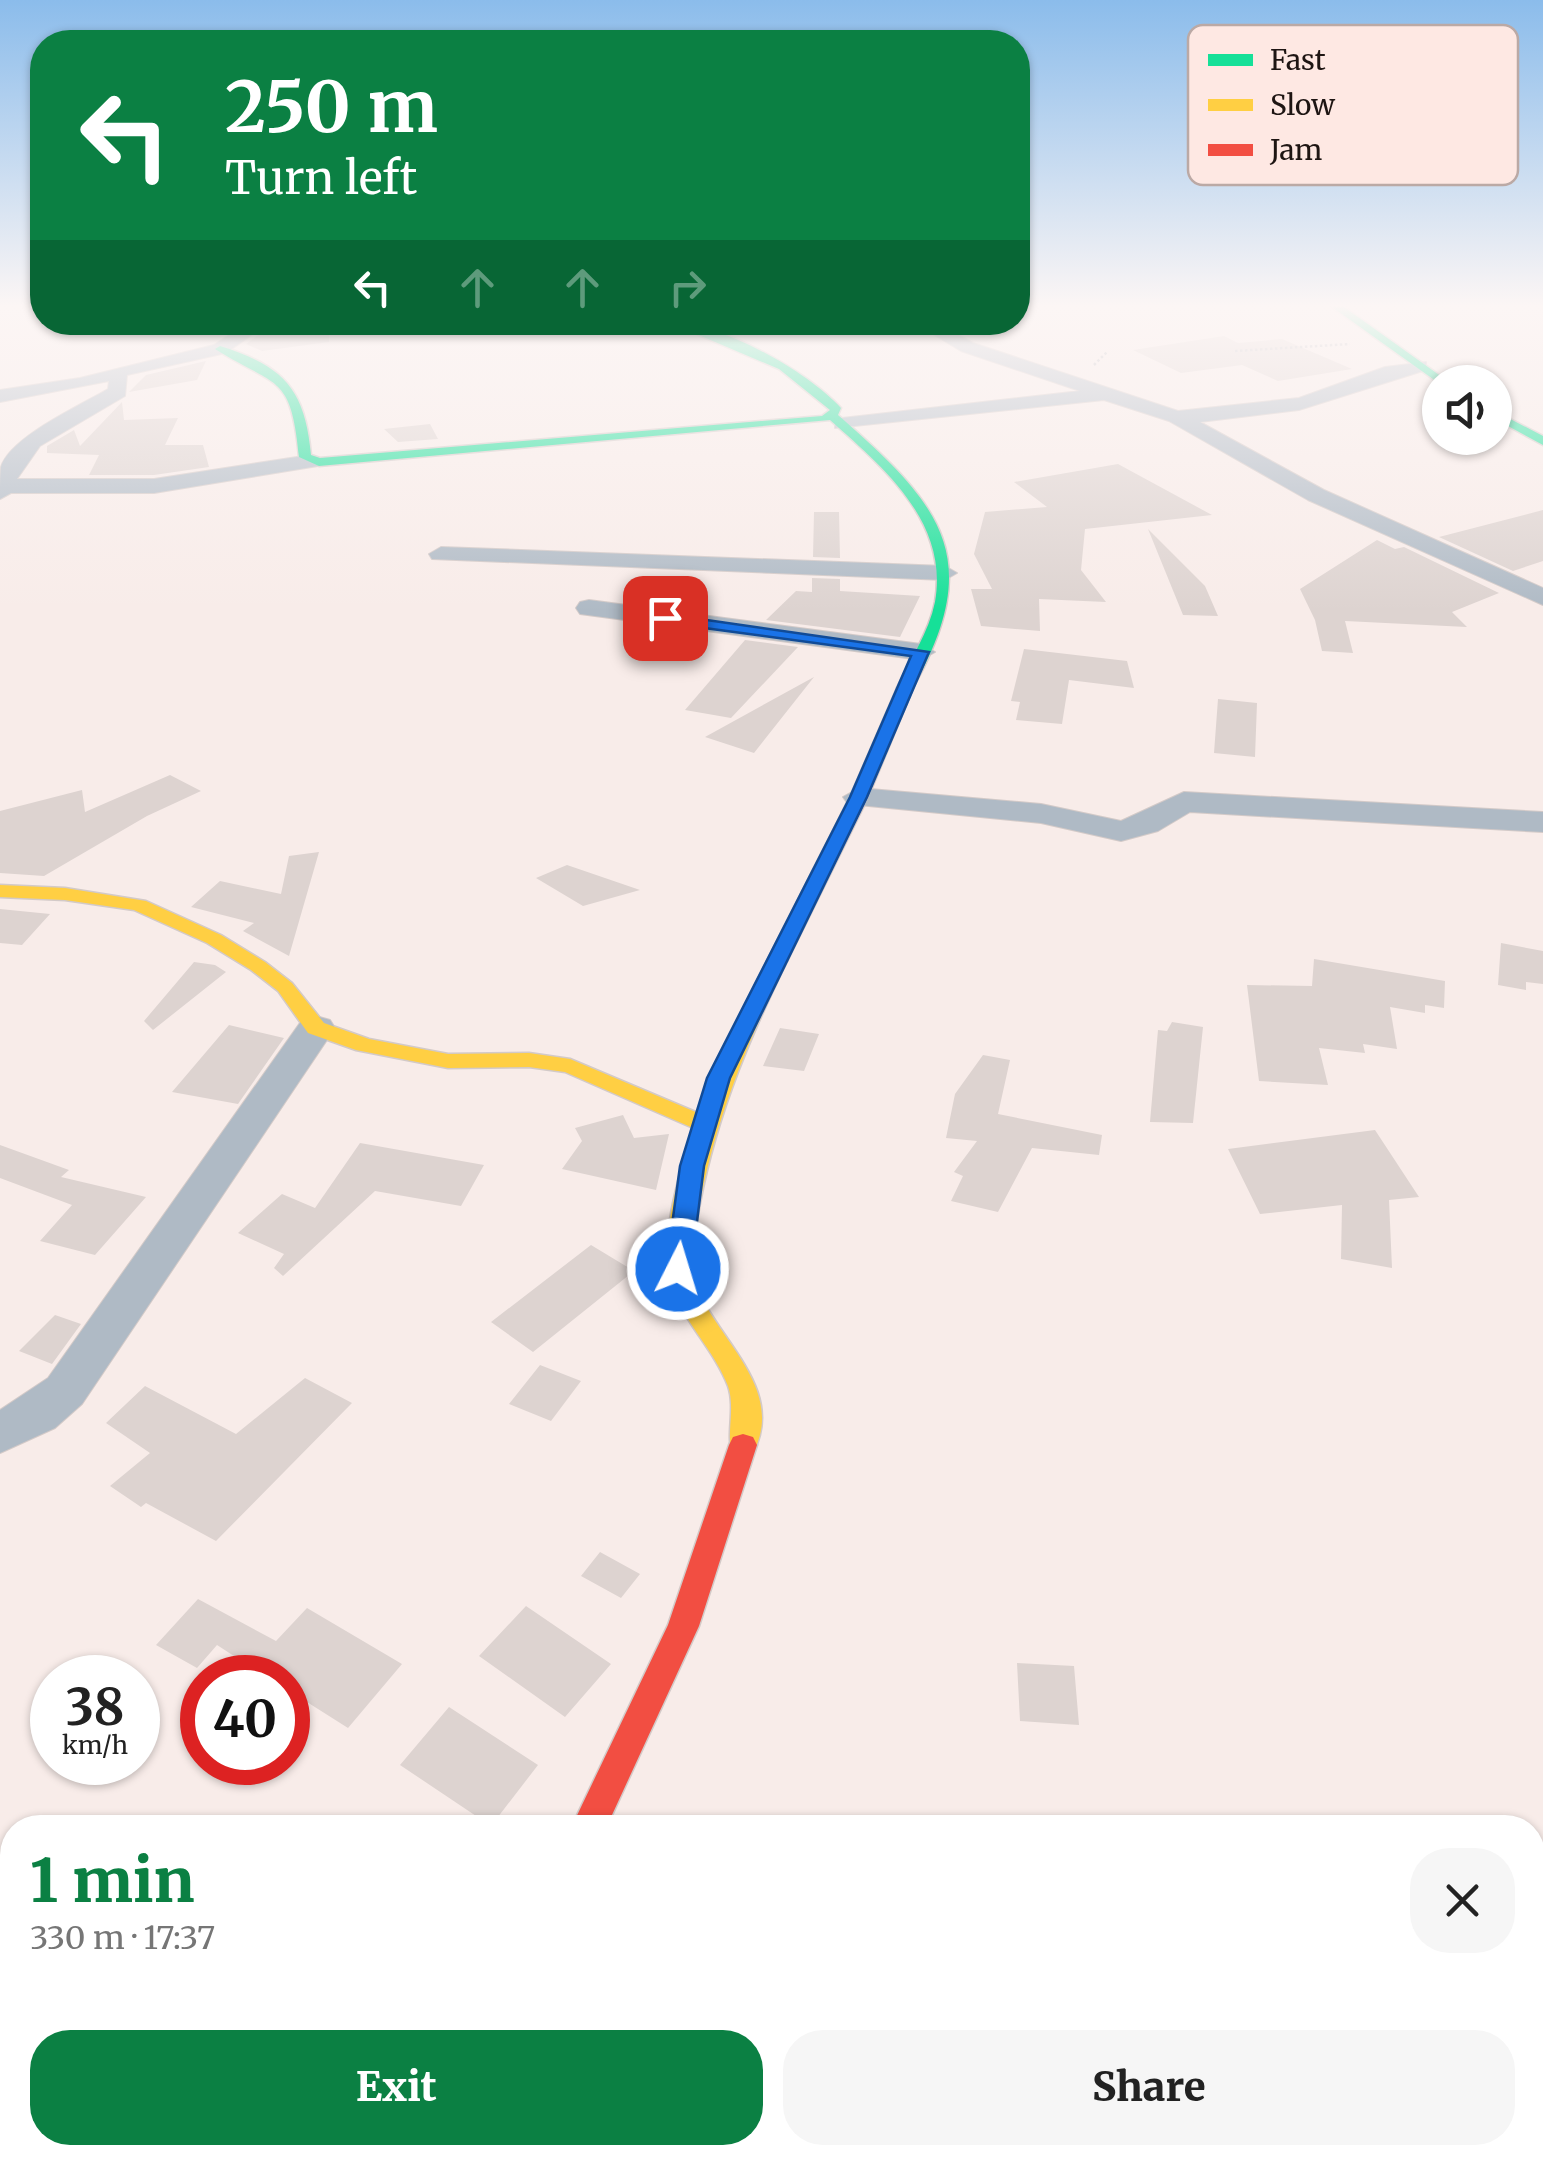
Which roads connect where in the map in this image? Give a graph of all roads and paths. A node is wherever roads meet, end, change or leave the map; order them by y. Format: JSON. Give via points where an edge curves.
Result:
{"nodes":[{"id":1,"x":91,"y":408,"type":"edge"},
{"id":2,"x":297,"y":408,"type":"edge"},
{"id":3,"x":836,"y":408,"type":"edge"},
{"id":4,"x":959,"y":408,"type":"edge"},
{"id":5,"x":1152,"y":408,"type":"edge"},
{"id":6,"x":1274,"y":408,"type":"edge"},
{"id":7,"x":1176,"y":417,"type":"junction"},
{"id":8,"x":837,"y":420,"type":"junction"},
{"id":9,"x":1512,"y":424,"type":"edge"},
{"id":10,"x":1543,"y":441,"type":"edge"},
{"id":11,"x":310,"y":460,"type":"junction"},
{"id":12,"x":2,"y":489,"type":"edge"},
{"id":13,"x":441,"y":554,"type":"dead end"},
{"id":14,"x":945,"y":573,"type":"junction"},
{"id":15,"x":1543,"y":597,"type":"edge"},
{"id":16,"x":589,"y":608,"type":"dead end"},
{"id":17,"x":921,"y":652,"type":"junction"},
{"id":18,"x":858,"y":797,"type":"junction"},
{"id":19,"x":1543,"y":822,"type":"edge"},
{"id":20,"x":0,"y":891,"type":"edge"},
{"id":21,"x":316,"y":1028,"type":"junction"},
{"id":22,"x":702,"y":1123,"type":"junction"},
{"id":23,"x":0,"y":1434,"type":"edge"},
{"id":24,"x":594,"y":1815,"type":"edge"}],
"edges":[{"from":1,"to":12,"type":"street","via":[[33,442]]},
{"from":2,"to":11,"type":"street"},
{"from":3,"to":8,"type":"street"},
{"from":4,"to":8,"type":"street"},
{"from":5,"to":7,"type":"street"},
{"from":6,"to":7,"type":"street"},
{"from":7,"to":15,"type":"street","via":[[1316,495]]},
{"from":8,"to":11,"type":"street"},
{"from":8,"to":14,"type":"street","via":[[897,474],[922,509],[942,544]]},
{"from":9,"to":10,"type":"street"},
{"from":11,"to":12,"type":"street","via":[[154,486]]},
{"from":13,"to":14,"type":"street"},
{"from":14,"to":17,"type":"street"},
{"from":16,"to":17,"type":"street"},
{"from":17,"to":18,"type":"street"},
{"from":18,"to":19,"type":"street","via":[[950,810],[1033,812],[1122,831],[1160,819],[1184,802]]},
{"from":18,"to":22,"type":"street"},
{"from":20,"to":21,"type":"street","via":[[139,905],[258,966],[285,987]]},
{"from":21,"to":22,"type":"street","via":[[448,1062],[570,1066]]},
{"from":21,"to":23,"type":"street","via":[[65,1391]]},
{"from":22,"to":24,"type":"street","via":[[678,1269],[684,1290],[738,1364],[749,1400],[748,1428],[683,1626]]}]}
